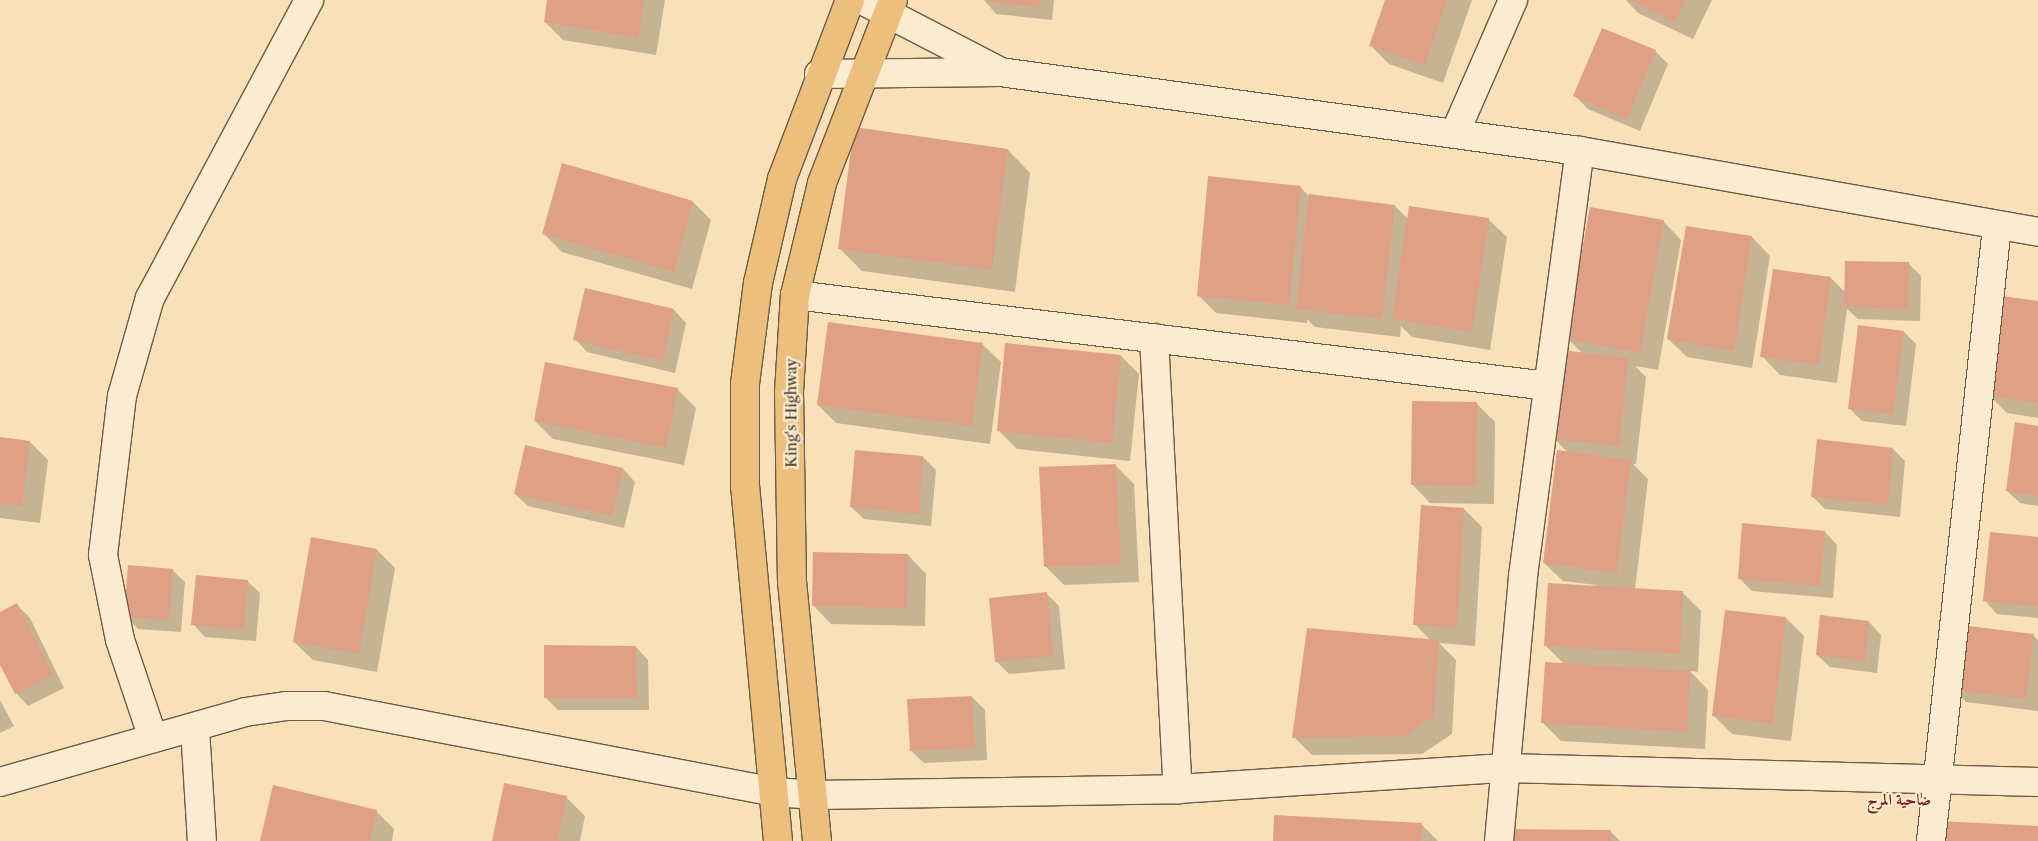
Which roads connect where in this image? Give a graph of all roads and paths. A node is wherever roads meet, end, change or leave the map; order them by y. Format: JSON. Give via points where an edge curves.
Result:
{"nodes":[{"id":1,"x":310,"y":0,"type":"edge"},
{"id":2,"x":850,"y":0,"type":"edge"},
{"id":3,"x":862,"y":0,"type":"edge"},
{"id":4,"x":1513,"y":0,"type":"edge"},
{"id":5,"x":890,"y":6,"type":"edge"},
{"id":6,"x":1000,"y":72,"type":"junction"},
{"id":7,"x":819,"y":74,"type":"junction"},
{"id":8,"x":864,"y":75,"type":"junction"},
{"id":9,"x":1455,"y":133,"type":"junction"},
{"id":10,"x":1580,"y":151,"type":"junction"},
{"id":11,"x":1997,"y":226,"type":"junction"},
{"id":12,"x":2038,"y":232,"type":"edge"},
{"id":13,"x":795,"y":295,"type":"junction"},
{"id":14,"x":1154,"y":338,"type":"junction"},
{"id":15,"x":1548,"y":386,"type":"junction"},
{"id":16,"x":195,"y":728,"type":"junction"},
{"id":17,"x":154,"y":738,"type":"junction"},
{"id":18,"x":1504,"y":768,"type":"junction"},
{"id":19,"x":1937,"y":779,"type":"junction"},
{"id":20,"x":0,"y":782,"type":"edge"},
{"id":21,"x":2038,"y":782,"type":"edge"},
{"id":22,"x":1178,"y":788,"type":"junction"},
{"id":23,"x":775,"y":792,"type":"junction"},
{"id":24,"x":815,"y":796,"type":"junction"},
{"id":25,"x":202,"y":841,"type":"edge"},
{"id":26,"x":778,"y":841,"type":"edge"},
{"id":27,"x":817,"y":841,"type":"edge"},
{"id":28,"x":1499,"y":841,"type":"edge"},
{"id":29,"x":1931,"y":841,"type":"edge"}],
"edges":[{"from":1,"to":17,"type":"street","via":[[150,298],[122,396],[103,555],[120,640]]},
{"from":2,"to":7,"type":"main road"},
{"from":3,"to":5,"type":"street"},
{"from":4,"to":9,"type":"street"},
{"from":5,"to":6,"type":"street"},
{"from":5,"to":8,"type":"main road","name":"King's Highway"},
{"from":6,"to":8,"type":"street"},
{"from":6,"to":9,"type":"street"},
{"from":7,"to":8,"type":"street"},
{"from":7,"to":23,"type":"main road","via":[[782,178],[758,283],[745,384],[745,487]]},
{"from":8,"to":13,"type":"main road","name":"King's Highway","via":[[822,184]]},
{"from":9,"to":10,"type":"street"},
{"from":10,"to":11,"type":"street"},
{"from":10,"to":15,"type":"street"},
{"from":11,"to":12,"type":"street"},
{"from":11,"to":19,"type":"street"},
{"from":13,"to":14,"type":"street"},
{"from":13,"to":24,"type":"main road","name":"King's Highway","via":[[789,392],[792,583]]},
{"from":14,"to":15,"type":"street"},
{"from":14,"to":22,"type":"street"},
{"from":15,"to":18,"type":"street"},
{"from":16,"to":17,"type":"street"},
{"from":16,"to":23,"type":"street","via":[[245,712],[324,706]]},
{"from":16,"to":25,"type":"street"},
{"from":17,"to":20,"type":"street"},
{"from":18,"to":19,"type":"street"},
{"from":18,"to":22,"type":"street"},
{"from":18,"to":28,"type":"street"},
{"from":19,"to":21,"type":"street"},
{"from":19,"to":29,"type":"street"},
{"from":22,"to":24,"type":"street"},
{"from":23,"to":24,"type":"street"},
{"from":23,"to":26,"type":"main road"},
{"from":24,"to":27,"type":"main road","name":"King's Highway"}]}
